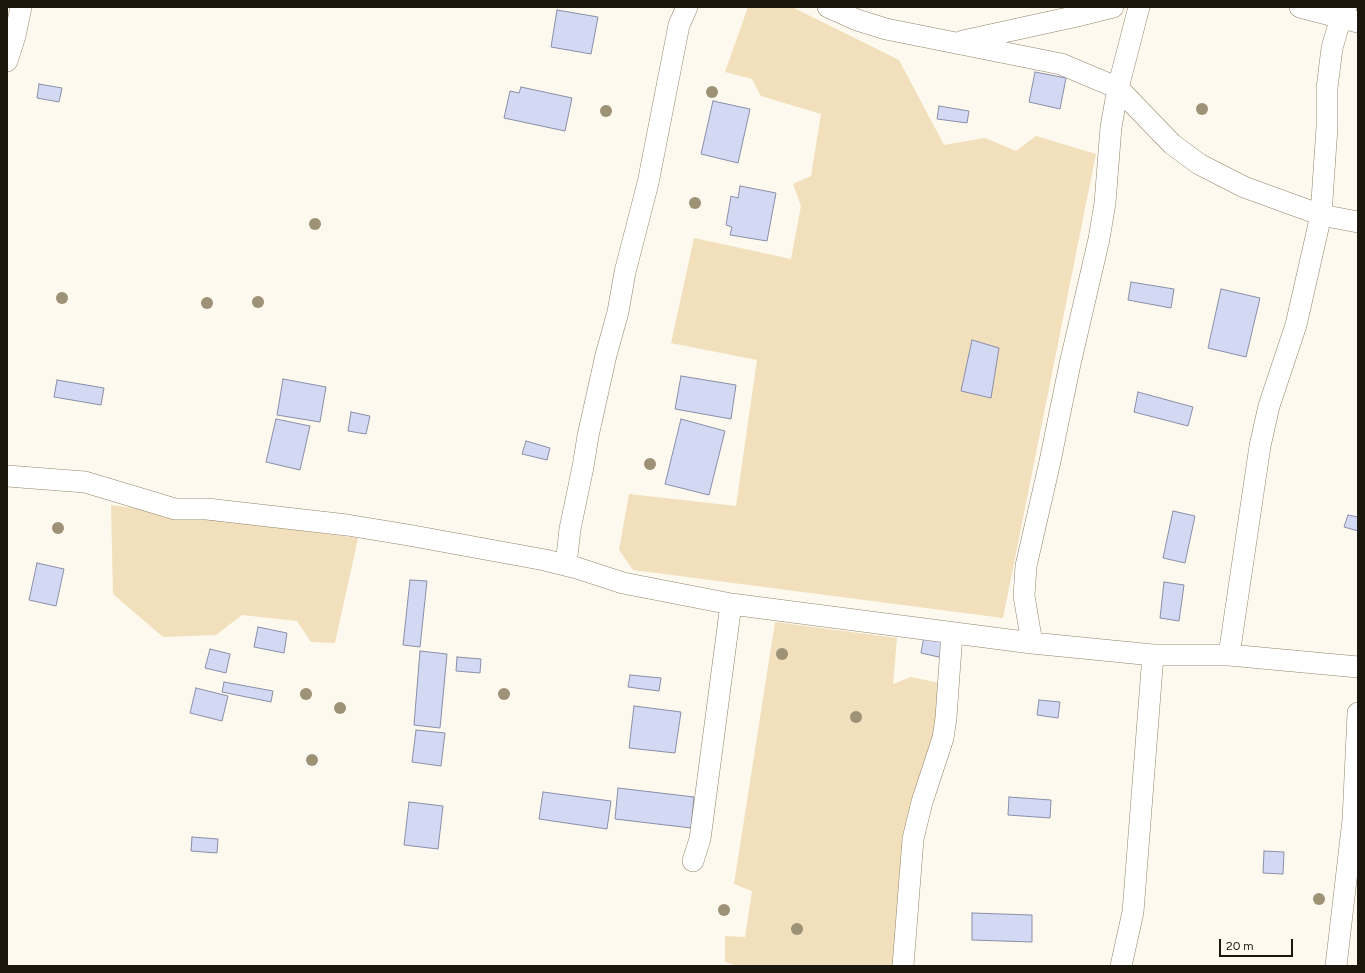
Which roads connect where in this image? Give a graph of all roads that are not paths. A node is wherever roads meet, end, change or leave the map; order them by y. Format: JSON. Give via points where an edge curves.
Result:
{"nodes":[{"id":1,"x":21,"y":7,"type":"edge"},
{"id":2,"x":687,"y":7,"type":"edge"},
{"id":3,"x":828,"y":7,"type":"edge"},
{"id":4,"x":1113,"y":7,"type":"edge"},
{"id":5,"x":1138,"y":7,"type":"edge"},
{"id":6,"x":1300,"y":7,"type":"edge"},
{"id":7,"x":1348,"y":15,"type":"edge"},
{"id":8,"x":955,"y":43,"type":"junction"},
{"id":9,"x":7,"y":61,"type":"edge"},
{"id":10,"x":1118,"y":88,"type":"junction"},
{"id":11,"x":1321,"y":215,"type":"junction"},
{"id":12,"x":1358,"y":222,"type":"edge"},
{"id":13,"x":7,"y":476,"type":"edge"},
{"id":14,"x":566,"y":565,"type":"junction"},
{"id":15,"x":731,"y":604,"type":"junction"},
{"id":16,"x":952,"y":633,"type":"junction"},
{"id":17,"x":1032,"y":643,"type":"junction"},
{"id":18,"x":1153,"y":655,"type":"junction"},
{"id":19,"x":1228,"y":655,"type":"junction"},
{"id":20,"x":1358,"y":668,"type":"edge"},
{"id":21,"x":1358,"y":713,"type":"edge"},
{"id":22,"x":693,"y":861,"type":"dead end"},
{"id":23,"x":903,"y":966,"type":"edge"},
{"id":24,"x":1121,"y":966,"type":"edge"},
{"id":25,"x":1336,"y":966,"type":"edge"}],
"edges":[{"from":1,"to":9,"type":"street"},
{"from":2,"to":14,"type":"street","via":[[680,25],[648,183],[588,436],[570,529]]},
{"from":3,"to":8,"type":"street","via":[[879,27]]},
{"from":4,"to":8,"type":"street"},
{"from":5,"to":10,"type":"street"},
{"from":6,"to":7,"type":"street"},
{"from":7,"to":11,"type":"street","via":[[1332,48],[1327,88]]},
{"from":8,"to":10,"type":"street","via":[[1061,64]]},
{"from":10,"to":11,"type":"street","via":[[1172,144],[1199,164],[1244,187]]},
{"from":10,"to":17,"type":"street","via":[[1111,127],[1105,203],[1026,566],[1024,596]]},
{"from":11,"to":12,"type":"street"},
{"from":11,"to":19,"type":"street","via":[[1296,325],[1269,406],[1260,446]]},
{"from":13,"to":14,"type":"street","via":[[85,482],[175,509],[207,509],[347,525]]},
{"from":14,"to":15,"type":"street","via":[[623,583]]},
{"from":15,"to":16,"type":"street"},
{"from":15,"to":22,"type":"street","via":[[700,839]]},
{"from":16,"to":17,"type":"street"},
{"from":16,"to":23,"type":"street","via":[[943,738],[913,839]]},
{"from":17,"to":18,"type":"street"},
{"from":18,"to":19,"type":"street"},
{"from":18,"to":24,"type":"street","via":[[1133,912]]},
{"from":19,"to":20,"type":"street"},
{"from":21,"to":25,"type":"street","via":[[1354,820]]}]}
